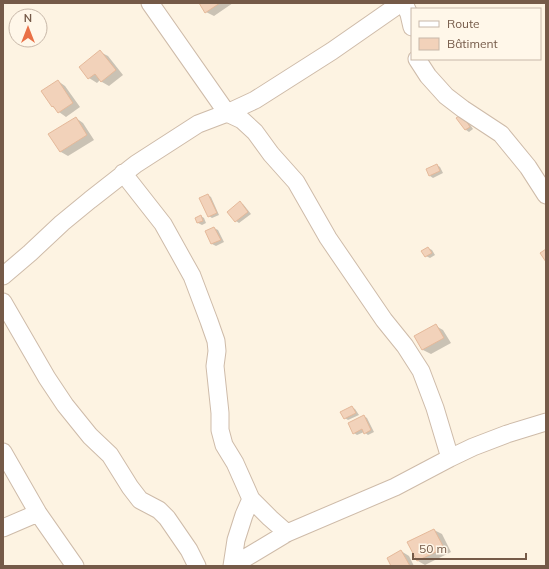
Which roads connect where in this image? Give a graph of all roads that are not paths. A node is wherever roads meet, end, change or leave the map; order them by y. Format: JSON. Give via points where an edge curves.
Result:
{"nodes":[{"id":1,"x":150,"y":3,"type":"edge"},
{"id":2,"x":396,"y":4,"type":"edge"},
{"id":3,"x":411,"y":23,"type":"edge"},
{"id":4,"x":418,"y":60,"type":"edge"},
{"id":5,"x":227,"y":113,"type":"junction"},
{"id":6,"x":123,"y":174,"type":"junction"},
{"id":7,"x":546,"y":195,"type":"edge"},
{"id":8,"x":3,"y":276,"type":"edge"},
{"id":9,"x":3,"y":302,"type":"edge"},
{"id":10,"x":546,"y":422,"type":"edge"},
{"id":11,"x":3,"y":452,"type":"edge"},
{"id":12,"x":450,"y":458,"type":"junction"},
{"id":13,"x":251,"y":499,"type":"junction"},
{"id":14,"x":38,"y":513,"type":"junction"},
{"id":15,"x":3,"y":528,"type":"edge"},
{"id":16,"x":288,"y":533,"type":"junction"},
{"id":17,"x":75,"y":566,"type":"edge"},
{"id":18,"x":197,"y":566,"type":"edge"},
{"id":19,"x":232,"y":566,"type":"edge"}],
"edges":[{"from":1,"to":5,"type":"street"},
{"from":2,"to":3,"type":"street","via":[[409,14]]},
{"from":2,"to":5,"type":"street","via":[[320,59],[255,100]]},
{"from":4,"to":7,"type":"street","via":[[446,96],[501,134],[528,167]]},
{"from":5,"to":6,"type":"street","via":[[198,124]]},
{"from":5,"to":12,"type":"street","via":[[242,120],[255,132],[296,182],[328,238],[384,320],[405,346],[421,371]]},
{"from":6,"to":8,"type":"street","via":[[62,223]]},
{"from":6,"to":13,"type":"street","via":[[163,224],[192,276],[216,342],[215,366],[220,430],[224,445]]},
{"from":9,"to":18,"type":"street","via":[[65,405],[90,436],[110,455],[140,500],[159,510],[167,518]]},
{"from":10,"to":12,"type":"street","via":[[507,434]]},
{"from":11,"to":14,"type":"street"},
{"from":12,"to":16,"type":"street","via":[[394,487]]},
{"from":13,"to":16,"type":"street"},
{"from":13,"to":19,"type":"street","via":[[236,540]]},
{"from":14,"to":15,"type":"street"},
{"from":14,"to":17,"type":"street"},
{"from":16,"to":19,"type":"street"}]}
